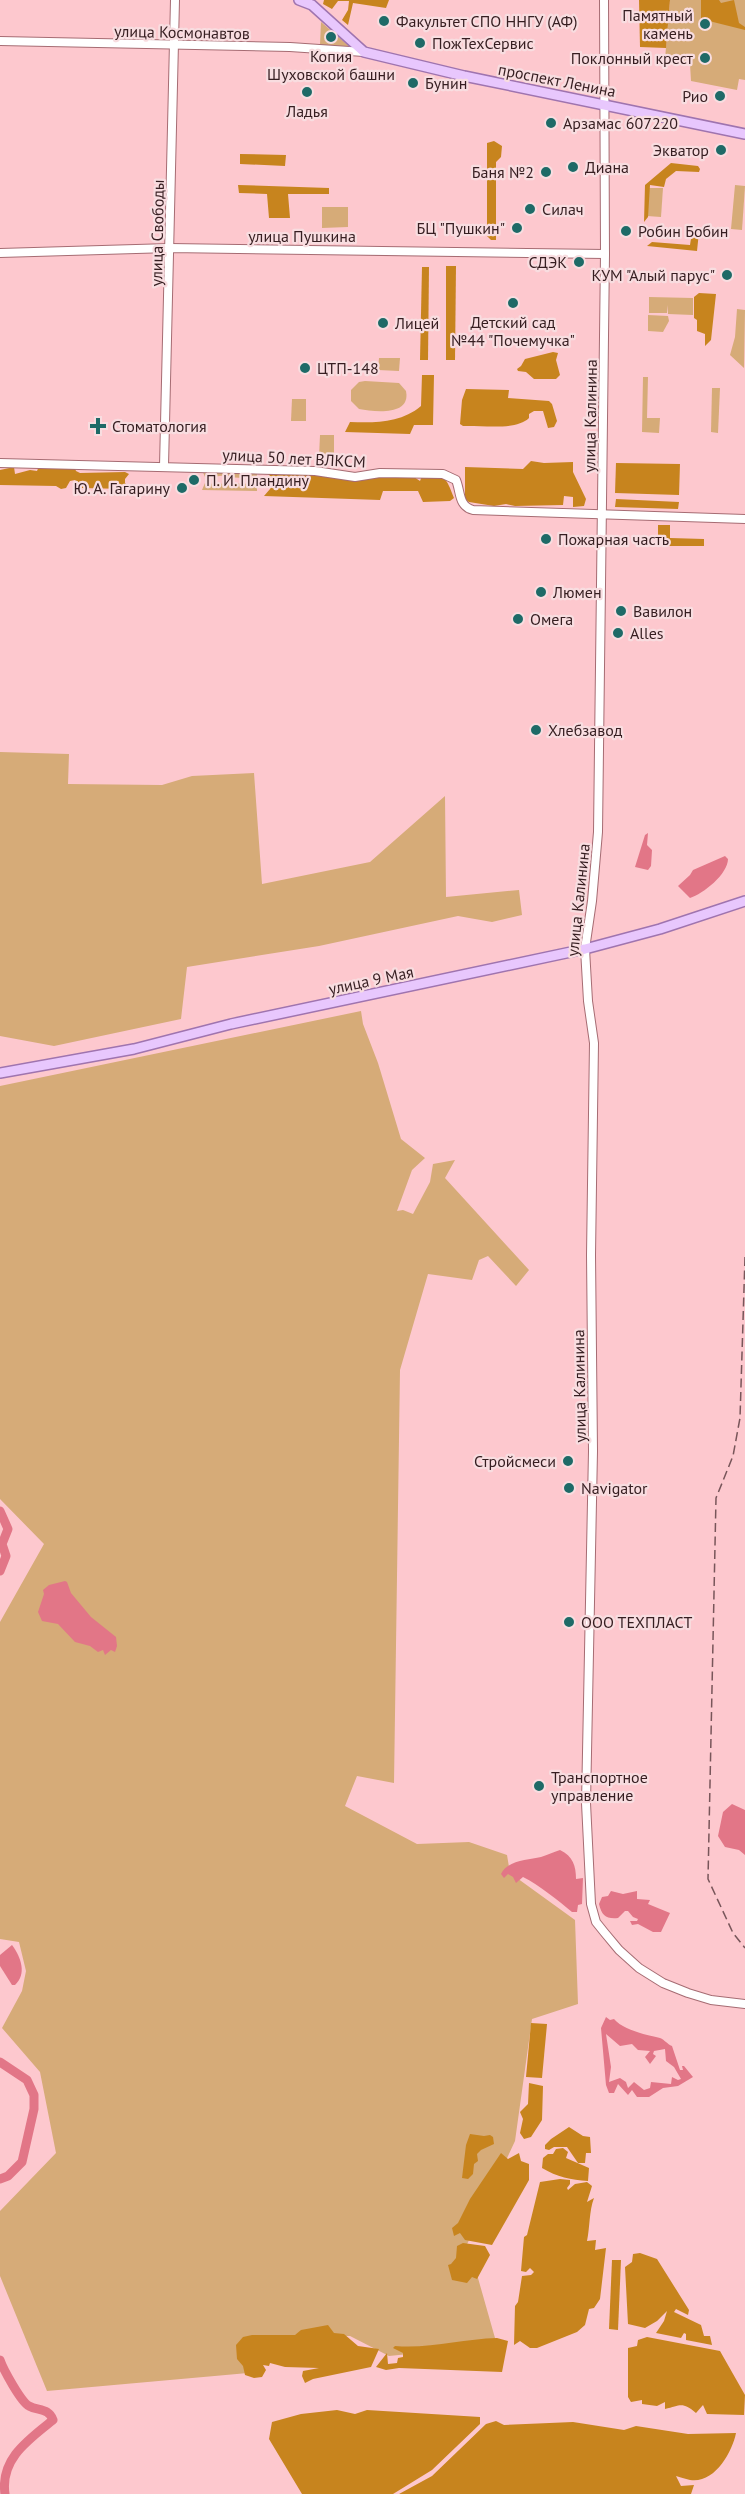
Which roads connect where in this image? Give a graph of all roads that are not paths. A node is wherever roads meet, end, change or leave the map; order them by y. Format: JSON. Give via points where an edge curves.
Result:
{"nodes":[{"id":1,"x":175,"y":0,"type":"edge"},
{"id":2,"x":299,"y":0,"type":"edge"},
{"id":3,"x":604,"y":0,"type":"edge"},
{"id":4,"x":0,"y":41,"type":"edge"},
{"id":5,"x":174,"y":45,"type":"junction"},
{"id":6,"x":364,"y":52,"type":"junction"},
{"id":7,"x":604,"y":104,"type":"junction"},
{"id":8,"x":745,"y":134,"type":"edge"},
{"id":9,"x":170,"y":248,"type":"junction"},
{"id":10,"x":0,"y":253,"type":"edge"},
{"id":11,"x":605,"y":254,"type":"junction"},
{"id":12,"x":0,"y":463,"type":"edge"},
{"id":13,"x":164,"y":466,"type":"junction"},
{"id":14,"x":602,"y":516,"type":"junction"},
{"id":15,"x":745,"y":519,"type":"edge"},
{"id":16,"x":745,"y":901,"type":"edge"},
{"id":17,"x":585,"y":950,"type":"junction"},
{"id":18,"x":0,"y":1073,"type":"edge"},
{"id":19,"x":745,"y":2004,"type":"edge"}],
"edges":[{"from":1,"to":5,"type":"street","name":"улица Свободы"},
{"from":2,"to":6,"type":"main road","via":[[312,5]]},
{"from":3,"to":7,"type":"street","name":"улица Калинина"},
{"from":4,"to":5,"type":"street","name":"улица Космонавтов"},
{"from":5,"to":6,"type":"street","name":"улица Космонавтов"},
{"from":5,"to":9,"type":"street","name":"улица Свободы"},
{"from":6,"to":7,"type":"main road","name":"проспект Ленина"},
{"from":7,"to":8,"type":"main road","name":"проспект Ленина"},
{"from":7,"to":11,"type":"street","name":"улица Калинина"},
{"from":9,"to":10,"type":"street","name":"улица Пушкина"},
{"from":9,"to":11,"type":"street","name":"улица Пушкина"},
{"from":9,"to":13,"type":"street","name":"улица Свободы"},
{"from":11,"to":14,"type":"street","name":"улица Калинина"},
{"from":12,"to":13,"type":"street","name":"улица 50 лет ВЛКСМ"},
{"from":13,"to":14,"type":"street","name":"улица 50 лет ВЛКСМ","via":[[315,471],[355,477],[380,473],[443,474],[456,480],[461,502],[467,508]]},
{"from":14,"to":15,"type":"street","name":"улица 50 лет ВЛКСМ"},
{"from":14,"to":17,"type":"street","name":"улица Калинина","via":[[598,832]]},
{"from":16,"to":17,"type":"main road","name":"улица 9 Мая"},
{"from":17,"to":18,"type":"main road","name":"улица 9 Мая","via":[[231,1024],[134,1049]]},
{"from":17,"to":19,"type":"street","name":"улица Калинина","via":[[594,1043],[593,1451],[587,1716],[591,1904],[596,1922],[639,1968],[663,1983],[711,2000]]}]}
